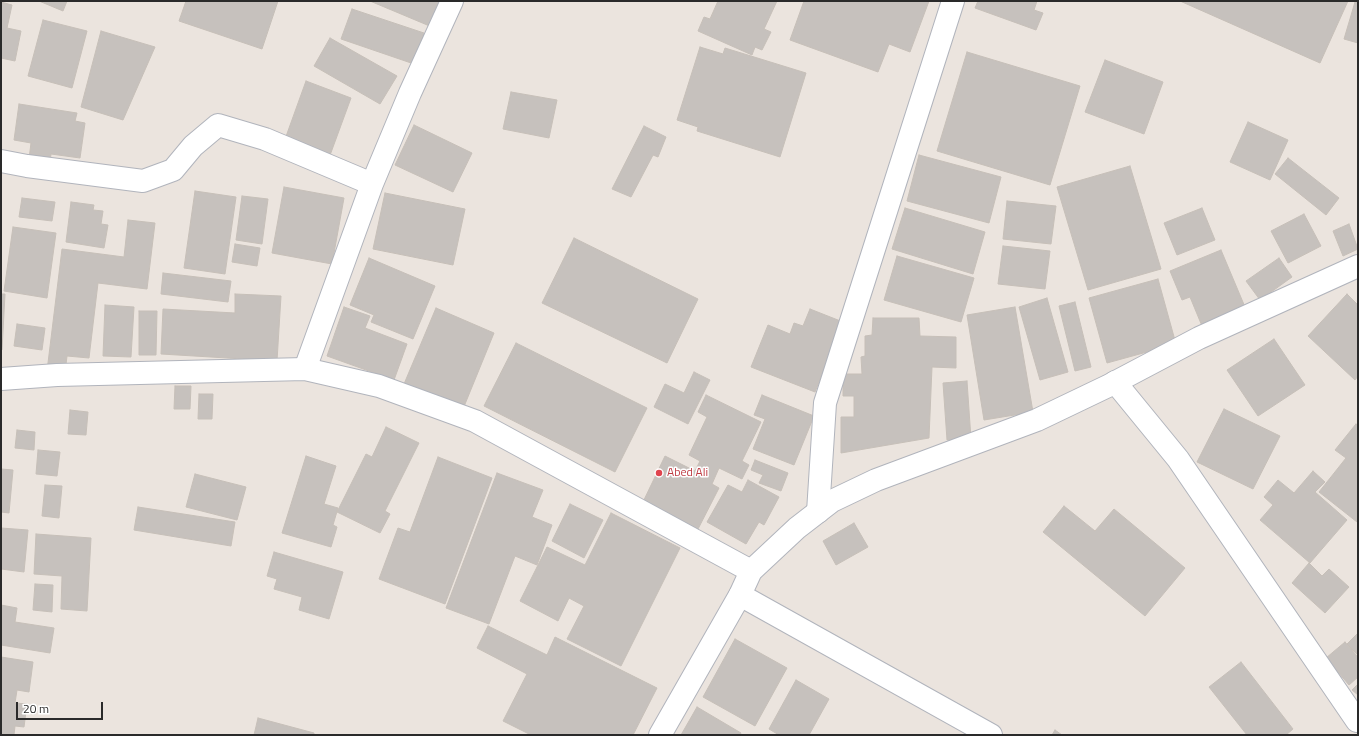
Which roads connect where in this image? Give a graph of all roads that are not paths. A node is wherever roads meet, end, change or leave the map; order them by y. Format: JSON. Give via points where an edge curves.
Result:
{"nodes":[{"id":1,"x":452,"y":1,"type":"edge"},
{"id":2,"x":953,"y":1,"type":"edge"},
{"id":3,"x":1,"y":160,"type":"edge"},
{"id":4,"x":372,"y":184,"type":"junction"},
{"id":5,"x":1358,"y":266,"type":"edge"},
{"id":6,"x":305,"y":369,"type":"junction"},
{"id":7,"x":1,"y":379,"type":"edge"},
{"id":8,"x":1115,"y":382,"type":"junction"},
{"id":9,"x":818,"y":512,"type":"junction"},
{"id":10,"x":751,"y":571,"type":"junction"},
{"id":11,"x":740,"y":595,"type":"junction"},
{"id":12,"x":1357,"y":721,"type":"dead end"},
{"id":13,"x":660,"y":735,"type":"edge"},
{"id":14,"x":991,"y":735,"type":"edge"}],
"edges":[{"from":1,"to":4,"type":"street"},
{"from":2,"to":9,"type":"street","via":[[825,403]]},
{"from":3,"to":4,"type":"street","via":[[27,166],[143,181],[173,170],[193,146],[218,125],[265,139]]},
{"from":4,"to":6,"type":"street"},
{"from":5,"to":8,"type":"street","via":[[1199,338]]},
{"from":6,"to":7,"type":"street","via":[[56,375]]},
{"from":6,"to":10,"type":"street","via":[[379,386],[475,421]]},
{"from":8,"to":9,"type":"street","via":[[1037,420],[876,480],[832,501]]},
{"from":8,"to":12,"type":"street","via":[[1178,459]]},
{"from":9,"to":10,"type":"street"},
{"from":10,"to":11,"type":"street"},
{"from":11,"to":13,"type":"street"},
{"from":11,"to":14,"type":"street"}]}
